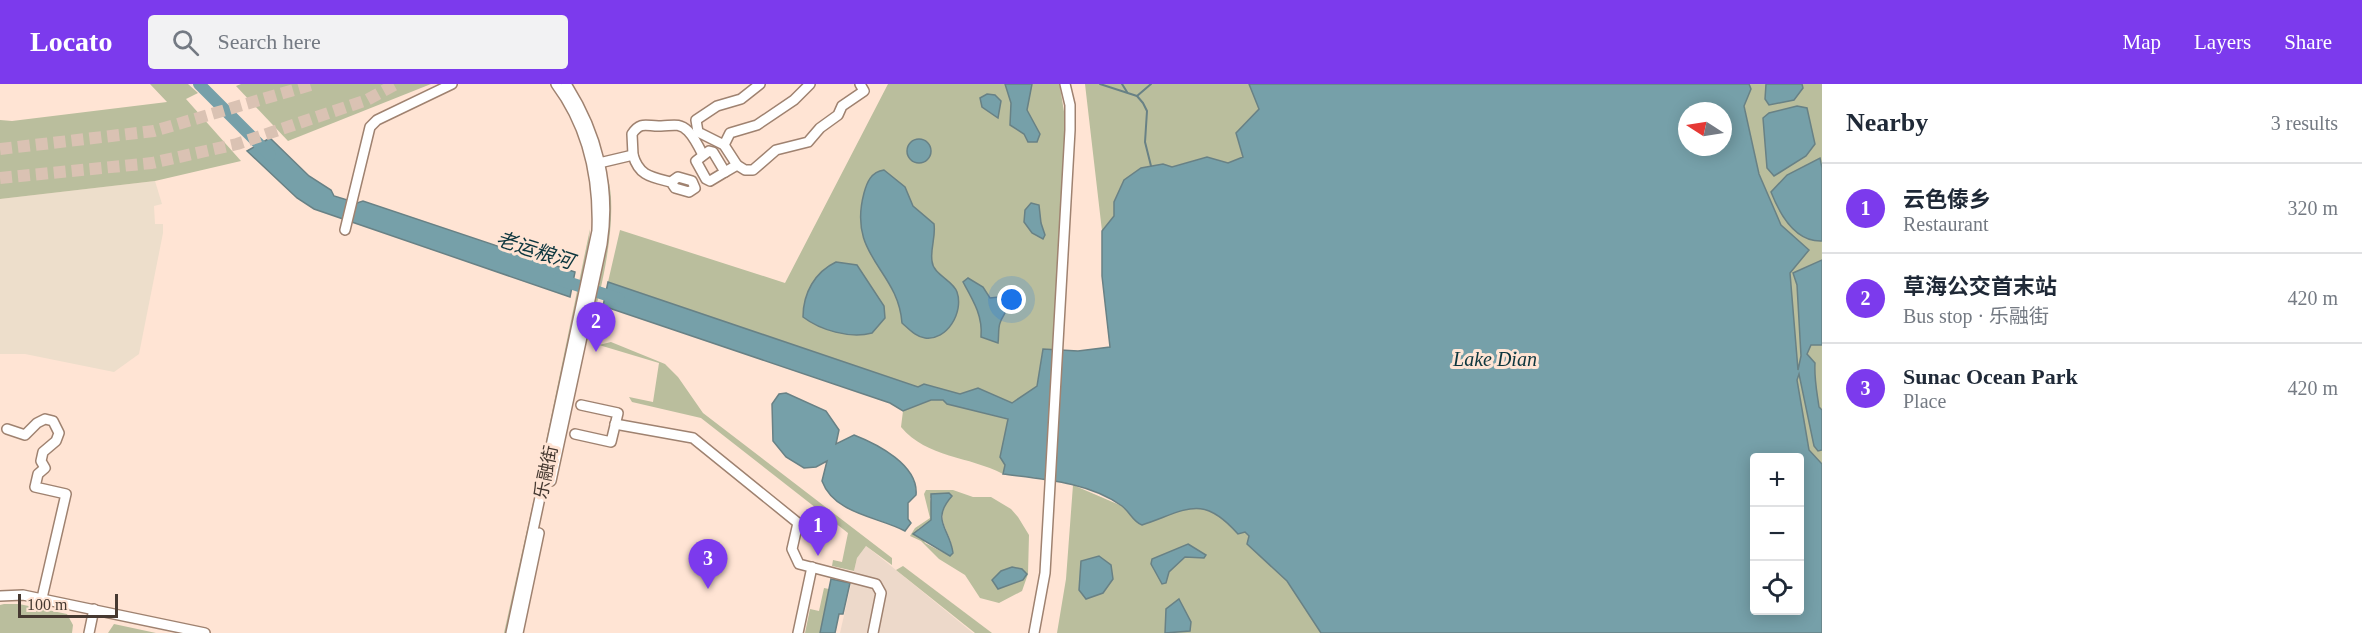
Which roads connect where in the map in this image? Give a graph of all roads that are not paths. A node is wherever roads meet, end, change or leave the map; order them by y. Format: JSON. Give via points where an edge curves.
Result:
{"nodes":[{"id":1,"x":452,"y":84,"type":"edge"},
{"id":2,"x":556,"y":84,"type":"edge"},
{"id":3,"x":566,"y":84,"type":"edge"},
{"id":4,"x":760,"y":84,"type":"edge"},
{"id":5,"x":810,"y":84,"type":"edge"},
{"id":6,"x":860,"y":84,"type":"edge"},
{"id":7,"x":1065,"y":84,"type":"edge"},
{"id":8,"x":724,"y":145,"type":"junction"},
{"id":9,"x":633,"y":155,"type":"junction"},
{"id":10,"x":703,"y":155,"type":"junction"},
{"id":11,"x":596,"y":164,"type":"junction"},
{"id":12,"x":737,"y":165,"type":"junction"},
{"id":13,"x":725,"y":172,"type":"junction"},
{"id":14,"x":671,"y":182,"type":"dead end"},
{"id":15,"x":345,"y":230,"type":"dead end"},
{"id":16,"x":584,"y":311,"type":"junction"},
{"id":17,"x":581,"y":405,"type":"dead end"},
{"id":18,"x":615,"y":424,"type":"junction"},
{"id":19,"x":7,"y":429,"type":"dead end"},
{"id":20,"x":575,"y":434,"type":"dead end"},
{"id":21,"x":812,"y":567,"type":"junction"},
{"id":22,"x":0,"y":596,"type":"edge"},
{"id":23,"x":42,"y":598,"type":"junction"},
{"id":24,"x":94,"y":609,"type":"junction"},
{"id":25,"x":89,"y":633,"type":"edge"},
{"id":26,"x":205,"y":633,"type":"edge"},
{"id":27,"x":511,"y":633,"type":"edge"},
{"id":28,"x":518,"y":633,"type":"edge"},
{"id":29,"x":798,"y":633,"type":"edge"},
{"id":30,"x":873,"y":633,"type":"edge"},
{"id":31,"x":1034,"y":633,"type":"edge"}],
"edges":[{"from":1,"to":15,"type":"street","via":[[370,127]]},
{"from":2,"to":11,"type":"street","via":[[580,125]]},
{"from":3,"to":11,"type":"street","via":[[590,128]]},
{"from":4,"to":8,"type":"street","via":[[741,99],[717,106],[696,120],[700,134]]},
{"from":5,"to":8,"type":"street","via":[[757,125],[730,133]]},
{"from":6,"to":12,"type":"street","via":[[864,91],[842,106],[838,115],[819,128],[808,142],[776,150],[753,170]]},
{"from":7,"to":31,"type":"street","via":[[1070,130],[1045,573]]},
{"from":8,"to":12,"type":"street"},
{"from":9,"to":10,"type":"street","via":[[632,134],[645,124],[674,124],[686,129]]},
{"from":9,"to":11,"type":"street"},
{"from":9,"to":14,"type":"street","via":[[640,172]]},
{"from":10,"to":13,"type":"street","via":[[713,152]]},
{"from":10,"to":13,"type":"street","via":[[696,163],[708,180]]},
{"from":11,"to":16,"type":"street","via":[[593,271]]},
{"from":12,"to":13,"type":"street"},
{"from":16,"to":27,"type":"street","name":"乐融街"},
{"from":16,"to":28,"type":"street","name":"乐融街"},
{"from":17,"to":18,"type":"street","via":[[618,413]]},
{"from":18,"to":20,"type":"street","via":[[611,442]]},
{"from":18,"to":21,"type":"street","via":[[693,438],[798,523],[792,549],[799,564]]},
{"from":19,"to":23,"type":"street","via":[[25,435],[45,419],[58,428],[56,441],[43,452],[41,461],[45,468],[38,474],[36,487],[66,494]]},
{"from":21,"to":29,"type":"street"},
{"from":21,"to":30,"type":"street","via":[[876,584],[881,593]]},
{"from":22,"to":23,"type":"street"},
{"from":23,"to":24,"type":"street"},
{"from":24,"to":25,"type":"street"},
{"from":24,"to":26,"type":"street"}]}
